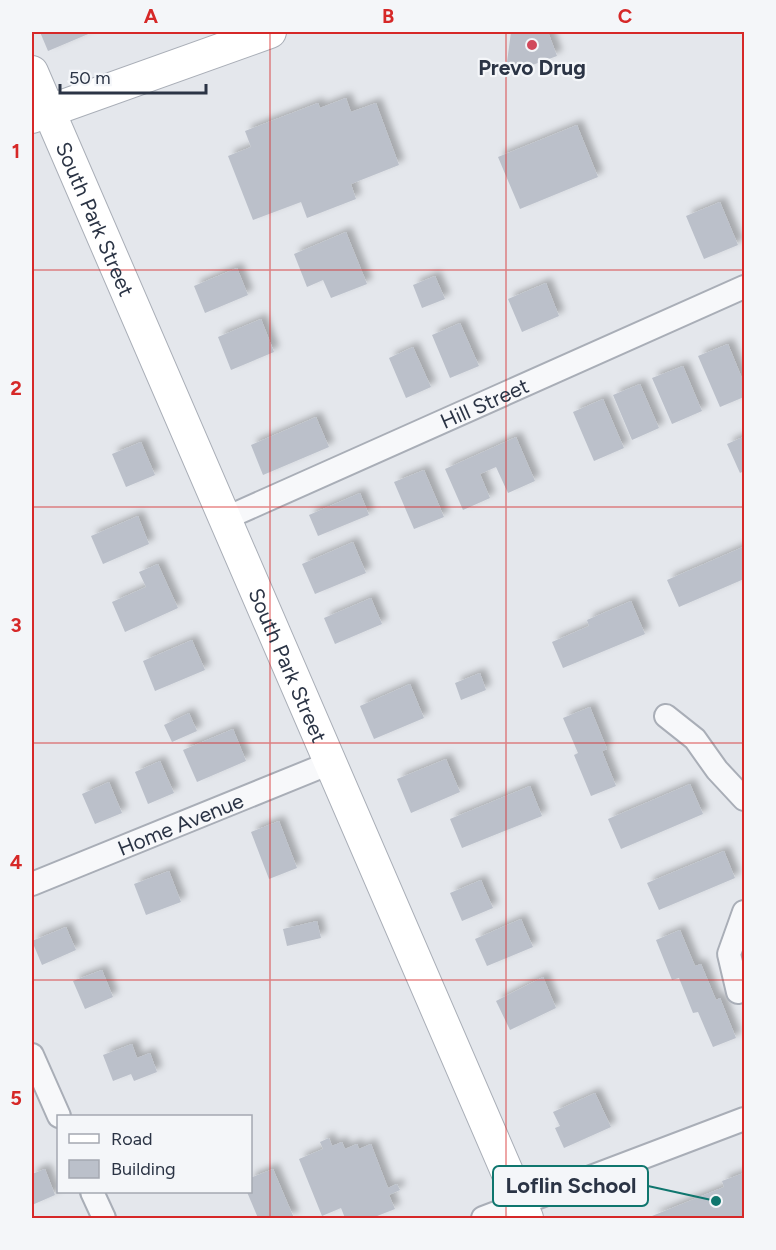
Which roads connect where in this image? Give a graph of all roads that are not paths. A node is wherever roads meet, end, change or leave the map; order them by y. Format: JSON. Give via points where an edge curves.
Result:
{"nodes":[{"id":1,"x":270,"y":32,"type":"edge"},
{"id":2,"x":32,"y":72,"type":"edge"},
{"id":3,"x":40,"y":114,"type":"edge"},
{"id":4,"x":744,"y":287,"type":"edge"},
{"id":5,"x":224,"y":519,"type":"junction"},
{"id":6,"x":666,"y":716,"type":"dead end"},
{"id":7,"x":330,"y":763,"type":"junction"},
{"id":8,"x":744,"y":799,"type":"edge"},
{"id":9,"x":32,"y":884,"type":"edge"},
{"id":10,"x":744,"y":912,"type":"edge"},
{"id":11,"x":738,"y":992,"type":"dead end"},
{"id":12,"x":32,"y":1055,"type":"edge"},
{"id":13,"x":59,"y":1115,"type":"edge"},
{"id":14,"x":744,"y":1119,"type":"edge"},
{"id":15,"x":93,"y":1193,"type":"edge"},
{"id":16,"x":524,"y":1211,"type":"edge"},
{"id":17,"x":104,"y":1218,"type":"edge"},
{"id":18,"x":483,"y":1218,"type":"edge"}],
"edges":[{"from":1,"to":3,"type":"main road"},
{"from":2,"to":3,"type":"main road","name":"South Park Street"},
{"from":3,"to":5,"type":"main road","name":"South Park Street"},
{"from":4,"to":5,"type":"street","name":"Hill Street"},
{"from":5,"to":7,"type":"main road","name":"South Park Street"},
{"from":6,"to":8,"type":"street","via":[[695,739]]},
{"from":7,"to":9,"type":"street","name":"Home Avenue"},
{"from":7,"to":16,"type":"main road","name":"South Park Street"},
{"from":10,"to":11,"type":"street","via":[[729,954]]},
{"from":12,"to":13,"type":"street"},
{"from":14,"to":16,"type":"street"},
{"from":15,"to":17,"type":"street"},
{"from":16,"to":18,"type":"street"}]}
